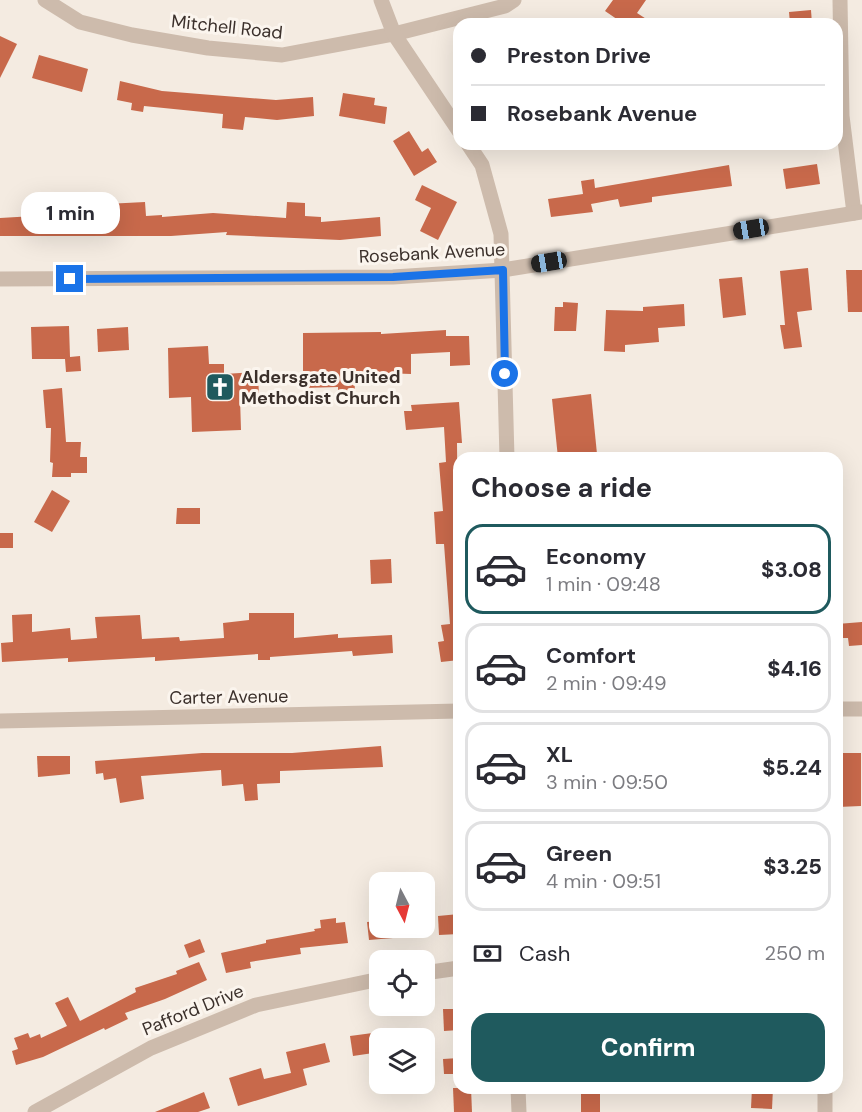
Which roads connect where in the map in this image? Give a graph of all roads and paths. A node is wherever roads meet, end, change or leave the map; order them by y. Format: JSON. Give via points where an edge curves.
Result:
{"nodes":[{"id":1,"x":45,"y":0,"type":"edge"},
{"id":2,"x":381,"y":0,"type":"edge"},
{"id":3,"x":514,"y":0,"type":"edge"},
{"id":4,"x":840,"y":0,"type":"edge"},
{"id":5,"x":457,"y":18,"type":"edge"},
{"id":6,"x":840,"y":18,"type":"edge"},
{"id":7,"x":453,"y":19,"type":"edge"},
{"id":8,"x":394,"y":34,"type":"junction"},
{"id":9,"x":453,"y":122,"type":"edge"},
{"id":10,"x":843,"y":122,"type":"edge"},
{"id":11,"x":472,"y":150,"type":"edge"},
{"id":12,"x":858,"y":212,"type":"edge"},
{"id":13,"x":503,"y":270,"type":"junction"},
{"id":14,"x":0,"y":279,"type":"edge"},
{"id":15,"x":507,"y":452,"type":"edge"},
{"id":16,"x":843,"y":709,"type":"edge"},
{"id":17,"x":862,"y":709,"type":"edge"},
{"id":18,"x":453,"y":711,"type":"edge"},
{"id":19,"x":0,"y":721,"type":"edge"},
{"id":20,"x":453,"y":970,"type":"edge"},
{"id":21,"x":435,"y":972,"type":"edge"},
{"id":22,"x":369,"y":981,"type":"edge"},
{"id":23,"x":518,"y":1094,"type":"edge"},
{"id":24,"x":825,"y":1094,"type":"edge"},
{"id":25,"x":35,"y":1112,"type":"edge"},
{"id":26,"x":519,"y":1112,"type":"edge"},
{"id":27,"x":825,"y":1112,"type":"edge"}],
"edges":[{"from":1,"to":8,"type":"street","name":"Mitchell Road","via":[[80,22],[208,48],[282,55]]},
{"from":2,"to":8,"type":"street"},
{"from":3,"to":5,"type":"street","name":"Mitchell Road"},
{"from":4,"to":6,"type":"street"},
{"from":7,"to":8,"type":"street","name":"Mitchell Road"},
{"from":8,"to":9,"type":"street"},
{"from":10,"to":12,"type":"street"},
{"from":11,"to":13,"type":"street","via":[[482,165],[501,234]]},
{"from":12,"to":13,"type":"street","name":"Rosebank Avenue"},
{"from":13,"to":14,"type":"street","name":"Rosebank Avenue","via":[[393,277]]},
{"from":13,"to":15,"type":"street"},
{"from":16,"to":17,"type":"street"},
{"from":18,"to":19,"type":"street","name":"Carter Avenue"},
{"from":20,"to":21,"type":"street"},
{"from":22,"to":25,"type":"street","name":"Pafford Drive","via":[[256,1005],[151,1048]]},
{"from":23,"to":26,"type":"street"},
{"from":24,"to":27,"type":"street"}]}
